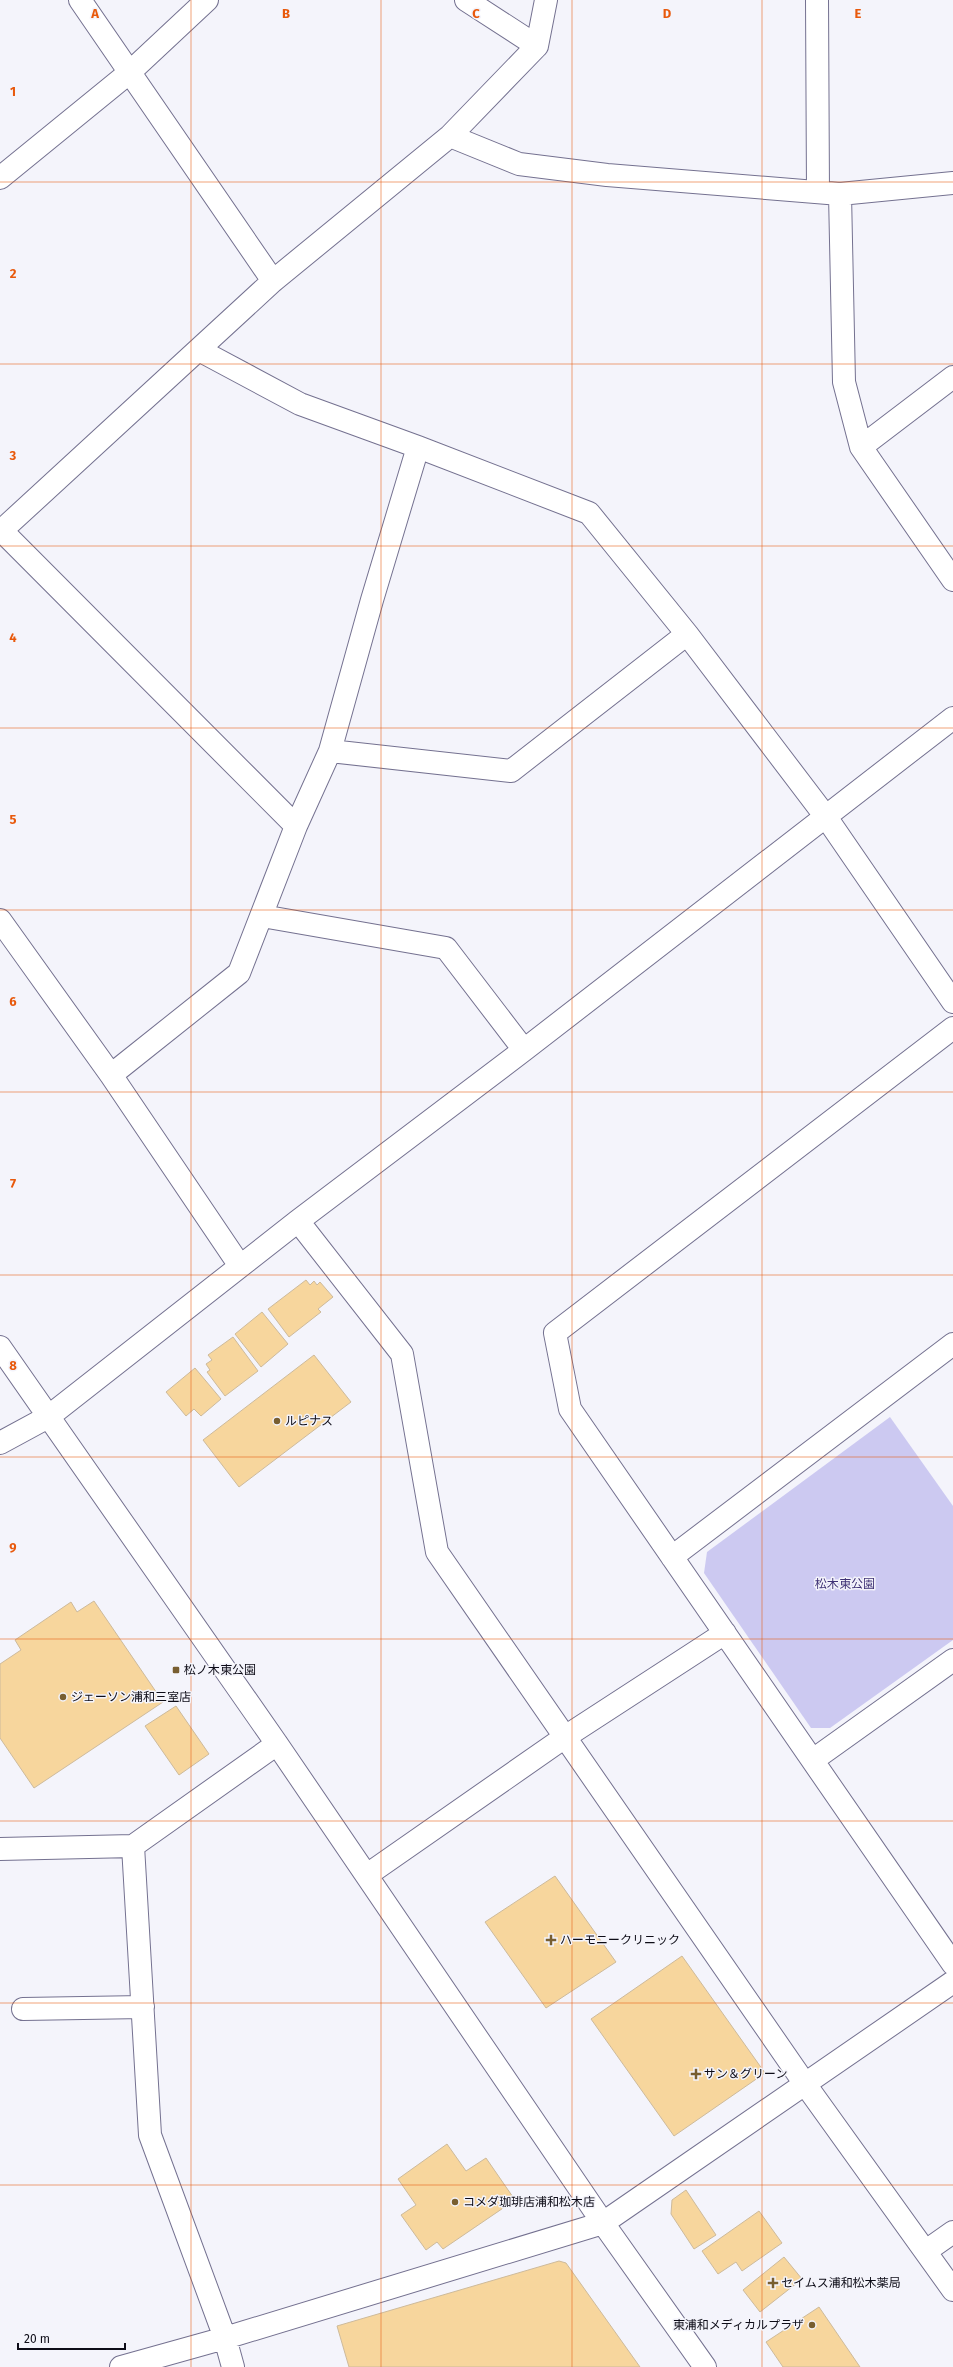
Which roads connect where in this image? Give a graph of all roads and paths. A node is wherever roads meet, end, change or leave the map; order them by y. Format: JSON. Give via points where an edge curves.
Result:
{"nodes":[{"id":1,"x":80,"y":0,"type":"edge"},
{"id":2,"x":207,"y":0,"type":"edge"},
{"id":3,"x":466,"y":0,"type":"edge"},
{"id":4,"x":546,"y":0,"type":"edge"},
{"id":5,"x":817,"y":0,"type":"edge"},
{"id":6,"x":537,"y":46,"type":"junction"},
{"id":7,"x":130,"y":72,"type":"junction"},
{"id":8,"x":450,"y":136,"type":"junction"},
{"id":9,"x":0,"y":178,"type":"edge"},
{"id":10,"x":953,"y":183,"type":"edge"},
{"id":11,"x":818,"y":192,"type":"junction"},
{"id":12,"x":840,"y":194,"type":"junction"},
{"id":13,"x":273,"y":281,"type":"junction"},
{"id":14,"x":199,"y":350,"type":"junction"},
{"id":15,"x":953,"y":377,"type":"edge"},
{"id":16,"x":418,"y":447,"type":"junction"},
{"id":17,"x":861,"y":447,"type":"junction"},
{"id":18,"x":0,"y":530,"type":"edge"},
{"id":19,"x":953,"y":580,"type":"edge"},
{"id":20,"x":686,"y":634,"type":"junction"},
{"id":21,"x":953,"y":718,"type":"edge"},
{"id":22,"x":330,"y":751,"type":"junction"},
{"id":23,"x":826,"y":817,"type":"junction"},
{"id":24,"x":296,"y":826,"type":"junction"},
{"id":25,"x":262,"y":916,"type":"junction"},
{"id":26,"x":0,"y":920,"type":"edge"},
{"id":27,"x":953,"y":1002,"type":"edge"},
{"id":28,"x":953,"y":1028,"type":"edge"},
{"id":29,"x":524,"y":1050,"type":"junction"},
{"id":30,"x":111,"y":1075,"type":"junction"},
{"id":31,"x":298,"y":1221,"type":"junction"},
{"id":32,"x":240,"y":1266,"type":"junction"},
{"id":33,"x":953,"y":1344,"type":"edge"},
{"id":34,"x":0,"y":1347,"type":"edge"},
{"id":35,"x":48,"y":1417,"type":"junction"},
{"id":36,"x":0,"y":1443,"type":"edge"},
{"id":37,"x":672,"y":1557,"type":"junction"},
{"id":38,"x":725,"y":1633,"type":"junction"},
{"id":39,"x":953,"y":1660,"type":"edge"},
{"id":40,"x":565,"y":1737,"type":"junction"},
{"id":41,"x":277,"y":1744,"type":"junction"},
{"id":42,"x":813,"y":1760,"type":"junction"},
{"id":43,"x":133,"y":1846,"type":"junction"},
{"id":44,"x":0,"y":1849,"type":"edge"},
{"id":45,"x":366,"y":1875,"type":"junction"},
{"id":46,"x":953,"y":1964,"type":"edge"},
{"id":47,"x":953,"y":1982,"type":"edge"},
{"id":48,"x":142,"y":2007,"type":"junction"},
{"id":49,"x":23,"y":2009,"type":"dead end"},
{"id":50,"x":805,"y":2084,"type":"junction"},
{"id":51,"x":603,"y":2223,"type":"junction"},
{"id":52,"x":953,"y":2232,"type":"edge"},
{"id":53,"x":926,"y":2251,"type":"junction"},
{"id":54,"x":953,"y":2290,"type":"edge"},
{"id":55,"x":225,"y":2338,"type":"junction"},
{"id":56,"x":121,"y":2367,"type":"edge"},
{"id":57,"x":233,"y":2367,"type":"edge"},
{"id":58,"x":705,"y":2367,"type":"edge"}],
"edges":[{"from":1,"to":7,"type":"street"},
{"from":2,"to":7,"type":"street"},
{"from":3,"to":6,"type":"street"},
{"from":4,"to":6,"type":"street"},
{"from":5,"to":11,"type":"street"},
{"from":6,"to":8,"type":"street"},
{"from":7,"to":9,"type":"street"},
{"from":7,"to":13,"type":"street"},
{"from":8,"to":11,"type":"street","via":[[519,164],[606,175]]},
{"from":8,"to":13,"type":"street"},
{"from":10,"to":12,"type":"street"},
{"from":11,"to":12,"type":"street"},
{"from":12,"to":17,"type":"street","via":[[844,382]]},
{"from":13,"to":14,"type":"street"},
{"from":14,"to":16,"type":"street","via":[[300,404]]},
{"from":14,"to":18,"type":"street"},
{"from":15,"to":17,"type":"street"},
{"from":16,"to":20,"type":"street","via":[[589,513]]},
{"from":16,"to":22,"type":"street"},
{"from":17,"to":19,"type":"street"},
{"from":18,"to":24,"type":"street"},
{"from":20,"to":22,"type":"street","via":[[512,771]]},
{"from":20,"to":23,"type":"street"},
{"from":21,"to":23,"type":"street"},
{"from":22,"to":24,"type":"street"},
{"from":23,"to":27,"type":"street"},
{"from":23,"to":29,"type":"street"},
{"from":24,"to":25,"type":"street"},
{"from":25,"to":29,"type":"street","via":[[446,948]]},
{"from":25,"to":30,"type":"street","via":[[238,973]]},
{"from":26,"to":30,"type":"street"},
{"from":28,"to":37,"type":"street","via":[[555,1333],[570,1409]]},
{"from":29,"to":31,"type":"street"},
{"from":30,"to":32,"type":"street"},
{"from":31,"to":32,"type":"street"},
{"from":31,"to":40,"type":"street","via":[[402,1354],[437,1552]]},
{"from":32,"to":35,"type":"street"},
{"from":33,"to":37,"type":"street"},
{"from":34,"to":35,"type":"street"},
{"from":35,"to":36,"type":"street"},
{"from":35,"to":41,"type":"street"},
{"from":37,"to":38,"type":"street"},
{"from":38,"to":40,"type":"street"},
{"from":38,"to":42,"type":"street"},
{"from":39,"to":42,"type":"street"},
{"from":40,"to":45,"type":"street"},
{"from":40,"to":50,"type":"street"},
{"from":41,"to":43,"type":"street"},
{"from":41,"to":45,"type":"street"},
{"from":42,"to":46,"type":"street"},
{"from":43,"to":44,"type":"street"},
{"from":43,"to":48,"type":"street"},
{"from":45,"to":51,"type":"street"},
{"from":47,"to":50,"type":"street"},
{"from":48,"to":49,"type":"street"},
{"from":48,"to":55,"type":"street","via":[[150,2135]]},
{"from":50,"to":51,"type":"street"},
{"from":50,"to":53,"type":"street"},
{"from":51,"to":55,"type":"street"},
{"from":51,"to":58,"type":"street"},
{"from":52,"to":53,"type":"street"},
{"from":53,"to":54,"type":"street"},
{"from":55,"to":56,"type":"street"},
{"from":55,"to":57,"type":"street"}]}
